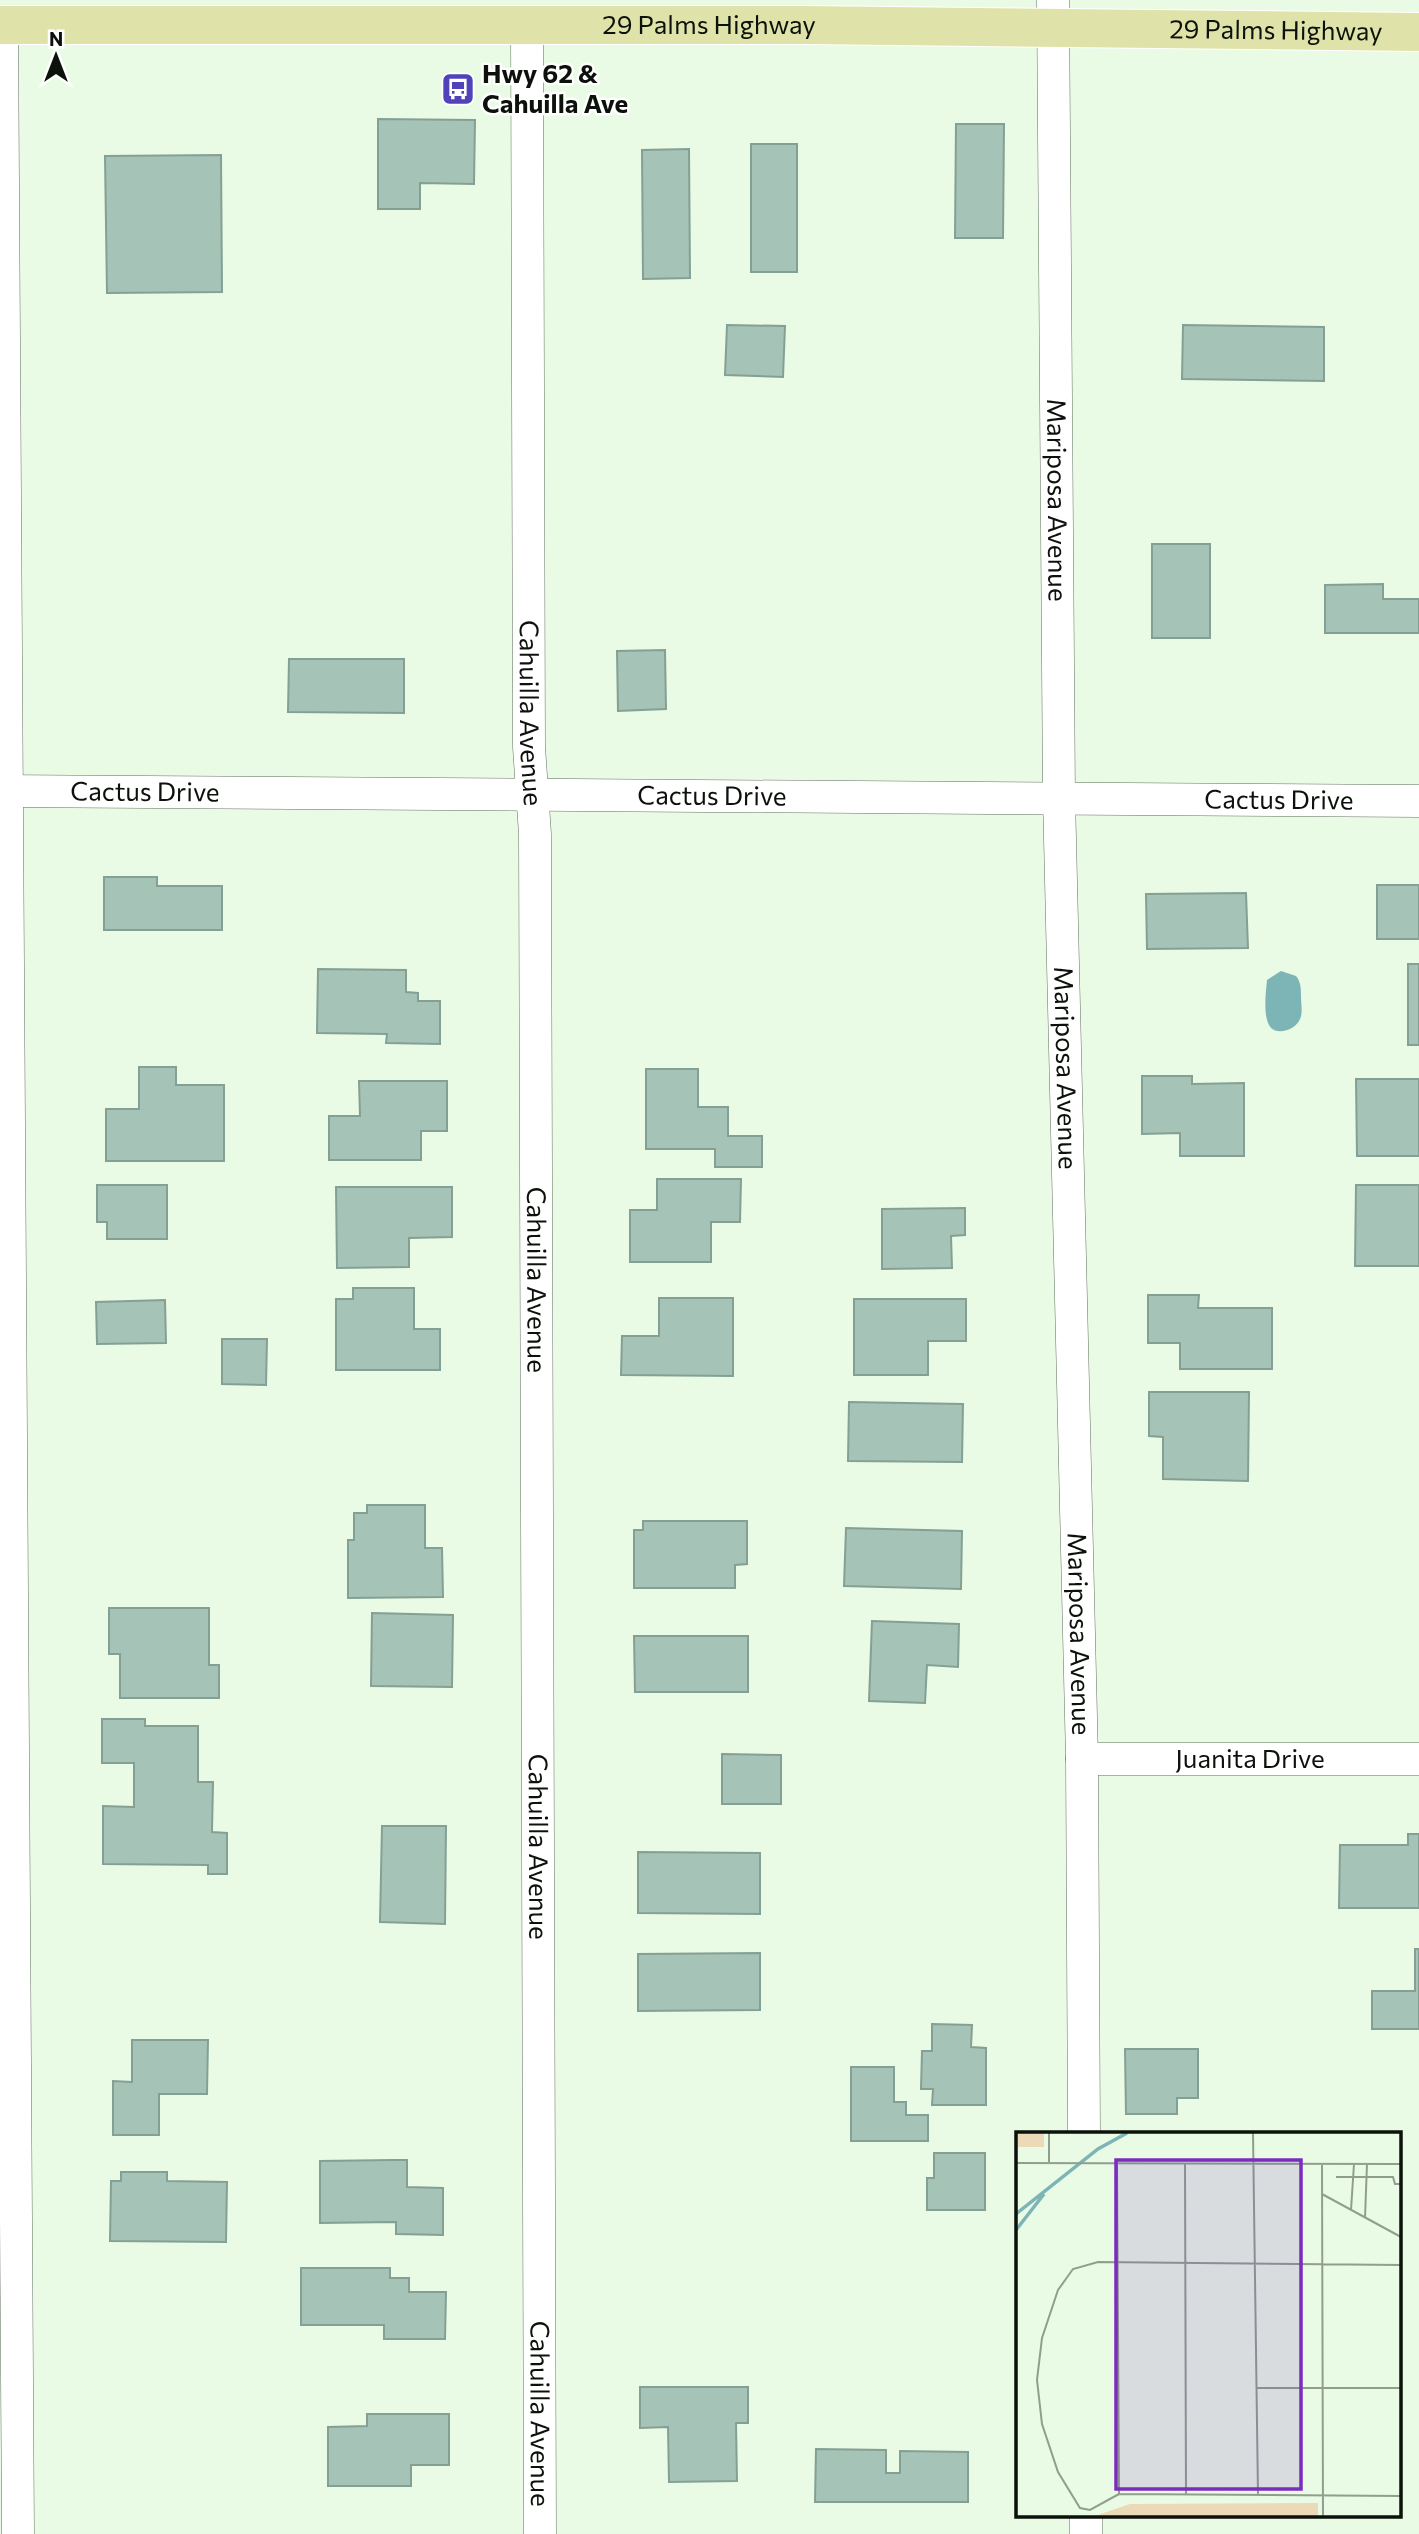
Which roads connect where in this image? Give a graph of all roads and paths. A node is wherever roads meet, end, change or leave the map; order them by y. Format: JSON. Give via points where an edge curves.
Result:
{"nodes":[{"id":1,"x":1053,"y":14,"type":"edge"},
{"id":2,"x":1,"y":25,"type":"edge"},
{"id":3,"x":527,"y":27,"type":"junction"},
{"id":4,"x":1419,"y":32,"type":"edge"},
{"id":5,"x":3,"y":791,"type":"edge"},
{"id":6,"x":532,"y":793,"type":"junction"},
{"id":7,"x":1059,"y":797,"type":"junction"},
{"id":8,"x":1419,"y":800,"type":"edge"},
{"id":9,"x":1083,"y":1759,"type":"junction"},
{"id":10,"x":1419,"y":1759,"type":"edge"},
{"id":11,"x":1084,"y":2132,"type":"edge"},
{"id":12,"x":1086,"y":2516,"type":"edge"},
{"id":13,"x":18,"y":2534,"type":"edge"},
{"id":14,"x":540,"y":2534,"type":"edge"},
{"id":15,"x":1086,"y":2534,"type":"edge"}],
"edges":[{"from":1,"to":3,"type":"main road","name":"29 Palms Highway","via":[[820,25]]},
{"from":1,"to":4,"type":"main road","name":"29 Palms Highway"},
{"from":1,"to":7,"type":"street","name":"Mariposa Avenue"},
{"from":2,"to":3,"type":"main road","name":"29 Palms Highway"},
{"from":2,"to":5,"type":"street"},
{"from":3,"to":6,"type":"street","name":"Cahuilla Avenue"},
{"from":5,"to":6,"type":"street","name":"Cactus Drive"},
{"from":5,"to":13,"type":"street"},
{"from":6,"to":7,"type":"street","name":"Cactus Drive"},
{"from":6,"to":14,"type":"street","name":"Cahuilla Avenue"},
{"from":7,"to":8,"type":"street","name":"Cactus Drive"},
{"from":7,"to":9,"type":"street","name":"Mariposa Avenue"},
{"from":9,"to":10,"type":"street","name":"Juanita Drive"},
{"from":9,"to":11,"type":"street","name":"Mariposa Avenue"},
{"from":12,"to":15,"type":"street"}]}
